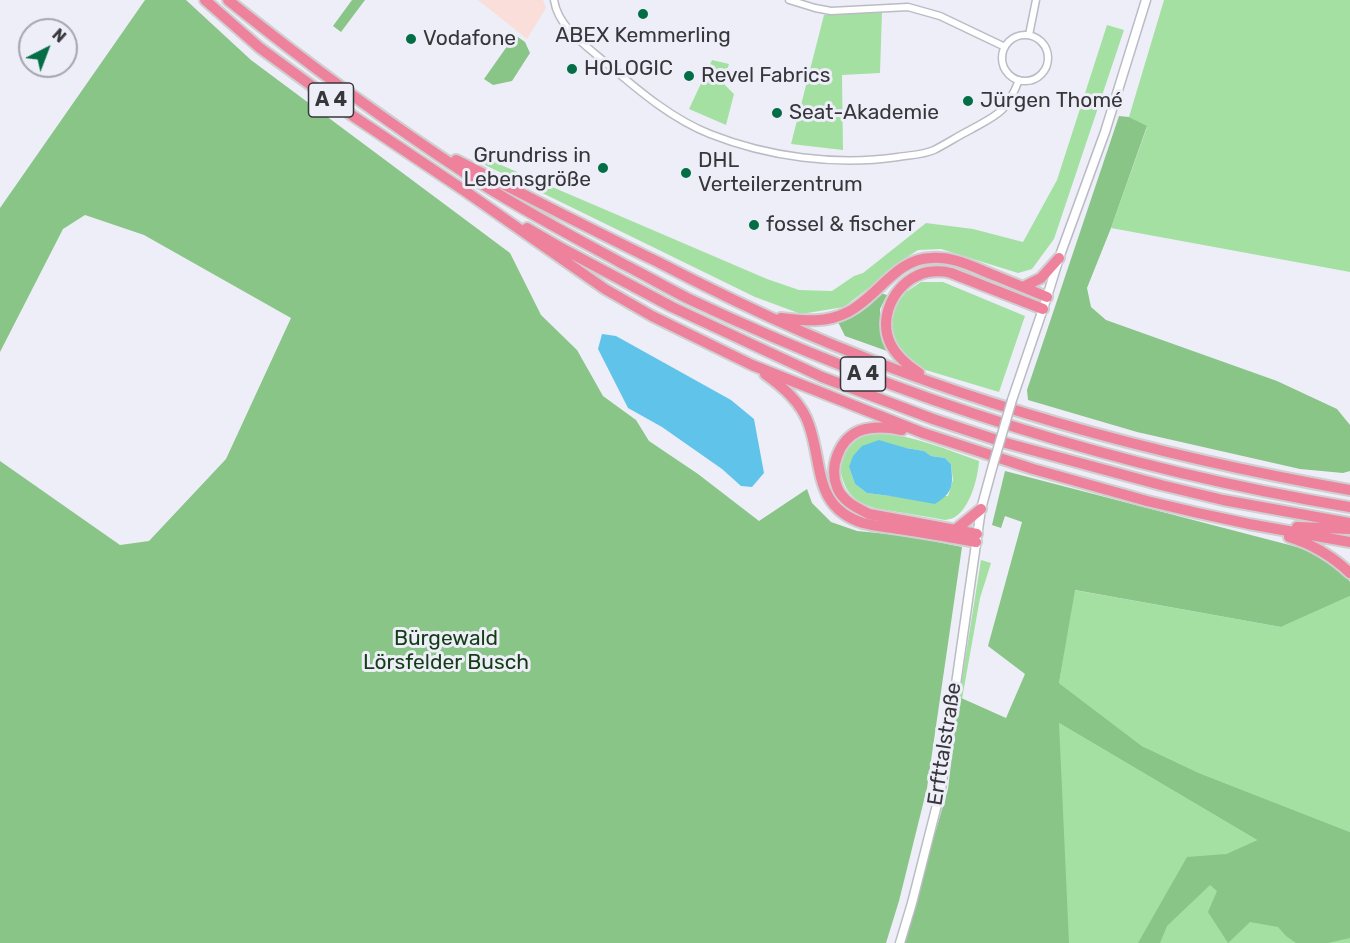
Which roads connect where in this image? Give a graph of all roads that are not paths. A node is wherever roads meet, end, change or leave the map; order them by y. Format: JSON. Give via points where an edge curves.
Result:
{"nodes":[{"id":1,"x":205,"y":0,"type":"edge"},
{"id":2,"x":228,"y":0,"type":"edge"},
{"id":3,"x":554,"y":0,"type":"edge"},
{"id":4,"x":789,"y":0,"type":"edge"},
{"id":5,"x":1036,"y":0,"type":"edge"},
{"id":6,"x":1146,"y":0,"type":"edge"},
{"id":7,"x":1029,"y":35,"type":"junction"},
{"id":8,"x":1005,"y":47,"type":"junction"},
{"id":9,"x":1019,"y":80,"type":"junction"},
{"id":10,"x":415,"y":139,"type":"junction"},
{"id":11,"x":465,"y":191,"type":"junction"},
{"id":12,"x":1059,"y":258,"type":"junction"},
{"id":13,"x":1023,"y":287,"type":"junction"},
{"id":14,"x":1047,"y":297,"type":"junction"},
{"id":15,"x":1043,"y":309,"type":"junction"},
{"id":16,"x":769,"y":316,"type":"junction"},
{"id":17,"x":752,"y":365,"type":"junction"},
{"id":18,"x":937,"y":384,"type":"junction"},
{"id":19,"x":922,"y":433,"type":"junction"},
{"id":20,"x":1350,"y":481,"type":"edge"},
{"id":21,"x":1309,"y":483,"type":"junction"},
{"id":22,"x":1350,"y":490,"type":"edge"},
{"id":23,"x":1350,"y":507,"type":"edge"},
{"id":24,"x":981,"y":509,"type":"junction"},
{"id":25,"x":1350,"y":523,"type":"edge"},
{"id":26,"x":1249,"y":524,"type":"junction"},
{"id":27,"x":1350,"y":529,"type":"edge"},
{"id":28,"x":956,"y":530,"type":"junction"},
{"id":29,"x":976,"y":538,"type":"junction"},
{"id":30,"x":1350,"y":542,"type":"edge"},
{"id":31,"x":1350,"y":573,"type":"edge"},
{"id":32,"x":900,"y":943,"type":"edge"}],
"edges":[{"from":1,"to":11,"type":"highway","number":"A 4","via":[[260,48]]},
{"from":2,"to":10,"type":"highway","number":"A 4"},
{"from":3,"to":9,"type":"street","via":[[561,21],[579,40],[661,108],[709,134],[786,155],[880,160],[933,150],[999,114]]},
{"from":4,"to":8,"type":"street","via":[[831,11],[908,7],[940,16]]},
{"from":5,"to":7,"type":"street"},
{"from":6,"to":12,"type":"main road","name":"Erfttalstraße"},
{"from":7,"to":8,"type":"street","via":[[1015,38]]},
{"from":7,"to":9,"type":"street","via":[[1042,42],[1048,63],[1034,79]]},
{"from":8,"to":9,"type":"street","via":[[1004,67]]},
{"from":10,"to":16,"type":"highway"},
{"from":10,"to":23,"type":"highway","number":"A 4","via":[[472,178],[570,235],[688,298],[829,361],[1056,440],[1282,496]]},
{"from":11,"to":17,"type":"highway","via":[[605,289]]},
{"from":11,"to":25,"type":"highway","number":"A 4","via":[[672,307],[822,376],[933,419],[1161,485]]},
{"from":12,"to":13,"type":"highway","via":[[1041,278]]},
{"from":12,"to":14,"type":"main road","name":"Erfttalstraße"},
{"from":13,"to":14,"type":"highway"},
{"from":13,"to":16,"type":"highway","via":[[964,263],[932,258],[907,264],[860,304],[839,316],[809,321]]},
{"from":14,"to":15,"type":"main road","name":"Erfttalstraße"},
{"from":15,"to":18,"type":"highway","via":[[943,271],[910,280],[889,305],[887,334],[901,359]]},
{"from":15,"to":24,"type":"main road","name":"Erfttalstraße","bridge":true},
{"from":16,"to":18,"type":"highway"},
{"from":17,"to":19,"type":"highway"},
{"from":17,"to":29,"type":"highway","via":[[800,406],[809,423],[823,489],[844,514],[863,523]]},
{"from":18,"to":21,"type":"highway","via":[[1120,441]]},
{"from":19,"to":26,"type":"highway","via":[[1033,470]]},
{"from":19,"to":28,"type":"highway","via":[[888,427],[858,432],[842,446],[836,459],[837,488],[854,507],[869,514]]},
{"from":20,"to":21,"type":"highway"},
{"from":21,"to":22,"type":"highway"},
{"from":24,"to":28,"type":"highway"},
{"from":24,"to":29,"type":"main road","name":"Erfttalstraße"},
{"from":26,"to":27,"type":"highway"},
{"from":26,"to":30,"type":"highway"},
{"from":26,"to":31,"type":"highway","via":[[1302,541]]},
{"from":28,"to":29,"type":"highway"},
{"from":29,"to":32,"type":"main road","name":"Erfttalstraße","via":[[941,789]]}]}
